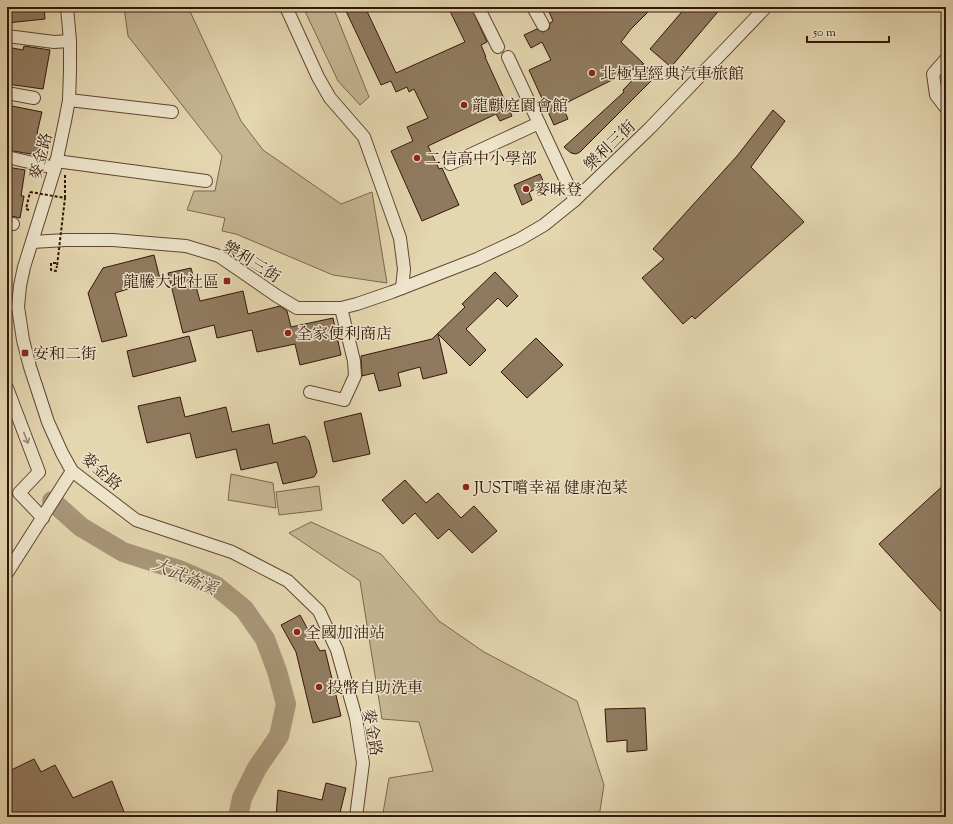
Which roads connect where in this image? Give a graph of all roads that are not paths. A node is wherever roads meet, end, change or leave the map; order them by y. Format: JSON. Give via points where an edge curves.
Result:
{"nodes":[{"id":1,"x":68,"y":7,"type":"edge"},
{"id":2,"x":286,"y":7,"type":"edge"},
{"id":3,"x":478,"y":7,"type":"edge"},
{"id":4,"x":533,"y":7,"type":"edge"},
{"id":5,"x":766,"y":7,"type":"edge"},
{"id":6,"x":543,"y":25,"type":"dead end"},
{"id":7,"x":7,"y":36,"type":"edge"},
{"id":8,"x":70,"y":41,"type":"junction"},
{"id":9,"x":498,"y":47,"type":"dead end"},
{"id":10,"x":508,"y":57,"type":"dead end"},
{"id":11,"x":946,"y":59,"type":"edge"},
{"id":12,"x":7,"y":93,"type":"edge"},
{"id":13,"x":34,"y":98,"type":"dead end"},
{"id":14,"x":69,"y":100,"type":"junction"},
{"id":15,"x":946,"y":108,"type":"edge"},
{"id":16,"x":172,"y":112,"type":"dead end"},
{"id":17,"x":539,"y":123,"type":"junction"},
{"id":18,"x":7,"y":157,"type":"edge"},
{"id":19,"x":56,"y":164,"type":"junction"},
{"id":20,"x":450,"y":164,"type":"dead end"},
{"id":21,"x":206,"y":181,"type":"dead end"},
{"id":22,"x":575,"y":200,"type":"junction"},
{"id":23,"x":32,"y":242,"type":"junction"},
{"id":24,"x":402,"y":288,"type":"junction"},
{"id":25,"x":12,"y":307,"type":"edge"},
{"id":26,"x":341,"y":308,"type":"junction"},
{"id":27,"x":7,"y":388,"type":"edge"},
{"id":28,"x":310,"y":392,"type":"dead end"},
{"id":29,"x":69,"y":476,"type":"junction"},
{"id":30,"x":45,"y":515,"type":"junction"},
{"id":31,"x":7,"y":573,"type":"edge"},
{"id":32,"x":356,"y":817,"type":"edge"}],
"edges":[{"from":1,"to":8,"type":"street","name":"麥金路"},
{"from":2,"to":24,"type":"street","via":[[330,98],[364,136],[400,238],[404,269]]},
{"from":3,"to":9,"type":"street"},
{"from":4,"to":6,"type":"street"},
{"from":5,"to":22,"type":"street","name":"樂利三街","via":[[650,128]]},
{"from":7,"to":8,"type":"street","via":[[54,42]]},
{"from":8,"to":14,"type":"street","name":"麥金路"},
{"from":10,"to":17,"type":"street"},
{"from":11,"to":15,"type":"street","via":[[933,74],[936,96]]},
{"from":12,"to":13,"type":"street"},
{"from":14,"to":16,"type":"street"},
{"from":14,"to":19,"type":"street","name":"麥金路"},
{"from":17,"to":20,"type":"street"},
{"from":17,"to":22,"type":"street"},
{"from":18,"to":19,"type":"street"},
{"from":19,"to":21,"type":"street"},
{"from":19,"to":23,"type":"street","name":"麥金路"},
{"from":22,"to":24,"type":"street","name":"樂利三街","via":[[544,225],[520,239]]},
{"from":23,"to":25,"type":"street","name":"麥金路"},
{"from":23,"to":26,"type":"street","name":"樂利三街","via":[[113,240],[186,246],[219,256],[297,308]]},
{"from":24,"to":26,"type":"street","name":"樂利三街"},
{"from":25,"to":29,"type":"street","name":"麥金路","via":[[48,422]]},
{"from":26,"to":28,"type":"street","via":[[355,376],[344,400]]},
{"from":27,"to":30,"type":"street","one_way":true,"via":[[38,472],[19,493]]},
{"from":29,"to":30,"type":"street"},
{"from":29,"to":32,"type":"street","name":"麥金路","via":[[136,520],[232,552],[288,581],[319,611],[337,650],[356,718],[363,763]]},
{"from":30,"to":31,"type":"street"}]}
